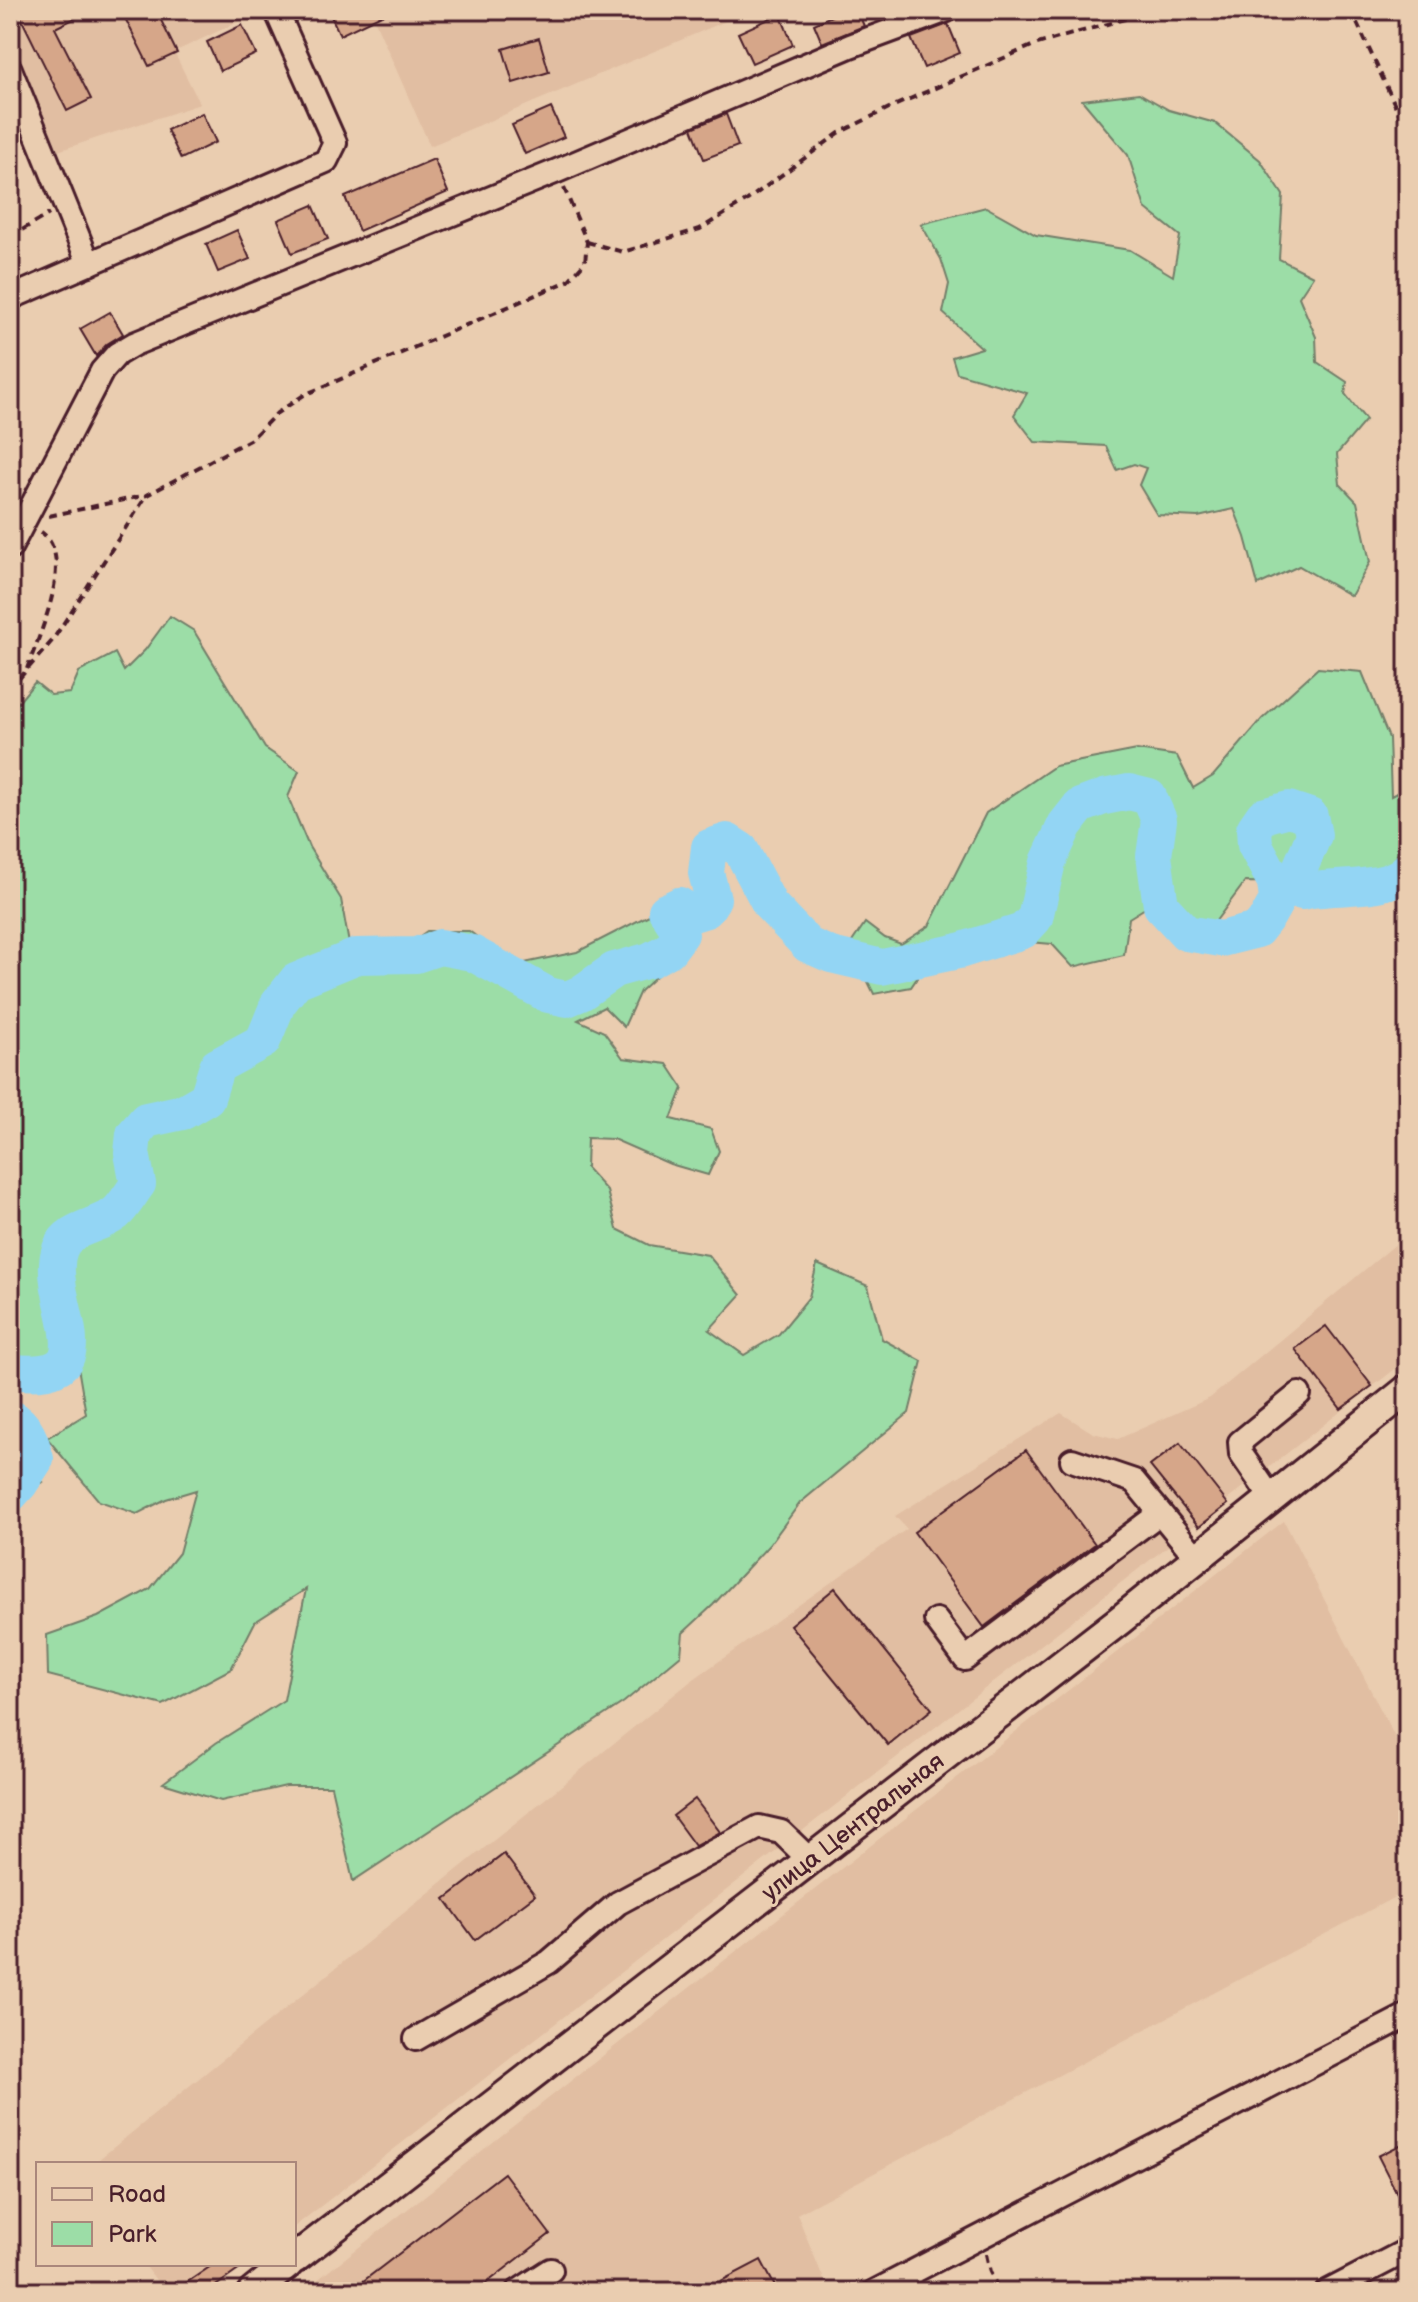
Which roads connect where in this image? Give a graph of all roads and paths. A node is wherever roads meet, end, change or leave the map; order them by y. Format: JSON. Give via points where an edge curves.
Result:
{"nodes":[{"id":1,"x":276,"y":10,"type":"edge"},
{"id":2,"x":947,"y":10,"type":"edge"},
{"id":3,"x":1156,"y":10,"type":"edge"},
{"id":4,"x":1351,"y":10,"type":"edge"},
{"id":5,"x":10,"y":69,"type":"edge"},
{"id":6,"x":1408,"y":133,"type":"edge"},
{"id":7,"x":557,"y":171,"type":"junction"},
{"id":8,"x":64,"y":202,"type":"junction"},
{"id":9,"x":10,"y":237,"type":"edge"},
{"id":10,"x":587,"y":242,"type":"junction"},
{"id":11,"x":89,"y":264,"type":"junction"},
{"id":12,"x":10,"y":298,"type":"edge"},
{"id":13,"x":147,"y":495,"type":"junction"},
{"id":14,"x":24,"y":521,"type":"junction"},
{"id":15,"x":10,"y":548,"type":"edge"},
{"id":16,"x":26,"y":671,"type":"junction"},
{"id":17,"x":10,"y":689,"type":"edge"},
{"id":18,"x":1408,"y":1389,"type":"edge"},
{"id":19,"x":1299,"y":1394,"type":"dead end"},
{"id":20,"x":1072,"y":1460,"type":"dead end"},
{"id":21,"x":1272,"y":1499,"type":"junction"},
{"id":22,"x":1160,"y":1513,"type":"junction"},
{"id":23,"x":1197,"y":1558,"type":"junction"},
{"id":24,"x":936,"y":1620,"type":"dead end"},
{"id":25,"x":810,"y":1860,"type":"junction"},
{"id":26,"x":1408,"y":2015,"type":"edge"},
{"id":27,"x":416,"y":2039,"type":"dead end"},
{"id":28,"x":981,"y":2237,"type":"junction"},
{"id":29,"x":1408,"y":2250,"type":"edge"},
{"id":30,"x":296,"y":2257,"type":"edge"},
{"id":31,"x":286,"y":2266,"type":"edge"},
{"id":32,"x":551,"y":2270,"type":"dead end"},
{"id":33,"x":1342,"y":2289,"type":"edge"},
{"id":34,"x":253,"y":2292,"type":"edge"},
{"id":35,"x":517,"y":2292,"type":"edge"},
{"id":36,"x":874,"y":2292,"type":"edge"},
{"id":37,"x":1000,"y":2292,"type":"edge"}],
"edges":[{"from":1,"to":11,"type":"street","via":[[335,143],[326,161]]},
{"from":2,"to":7,"type":"street"},
{"from":3,"to":10,"type":"path","via":[[1034,45],[889,108],[839,133],[700,229],[623,252]]},
{"from":4,"to":6,"type":"path"},
{"from":5,"to":8,"type":"street"},
{"from":7,"to":10,"type":"path"},
{"from":7,"to":14,"type":"street","via":[[117,354],[102,371]]},
{"from":8,"to":9,"type":"path"},
{"from":8,"to":11,"type":"street"},
{"from":10,"to":13,"type":"path","via":[[585,262],[568,281],[304,395],[251,439]]},
{"from":11,"to":12,"type":"street"},
{"from":13,"to":14,"type":"path"},
{"from":13,"to":16,"type":"path","via":[[52,641]]},
{"from":14,"to":15,"type":"street"},
{"from":14,"to":16,"type":"path","via":[[48,537],[55,560],[55,590]]},
{"from":16,"to":17,"type":"path"},
{"from":18,"to":21,"type":"main road","name":"улица Центральная"},
{"from":19,"to":21,"type":"street","via":[[1240,1442],[1241,1454]]},
{"from":20,"to":22,"type":"street","via":[[1134,1481]]},
{"from":21,"to":23,"type":"main road","name":"улица Центральная"},
{"from":22,"to":23,"type":"street"},
{"from":22,"to":24,"type":"street","via":[[965,1659]]},
{"from":23,"to":25,"type":"main road","name":"улица Центральная"},
{"from":25,"to":27,"type":"street","via":[[781,1832],[759,1827],[618,1903],[549,1962]]},
{"from":25,"to":30,"type":"main road","name":"улица Центральная"},
{"from":26,"to":28,"type":"street"},
{"from":28,"to":36,"type":"street"},
{"from":28,"to":37,"type":"path"},
{"from":29,"to":33,"type":"street"},
{"from":31,"to":34,"type":"main road"},
{"from":32,"to":35,"type":"street"}]}
